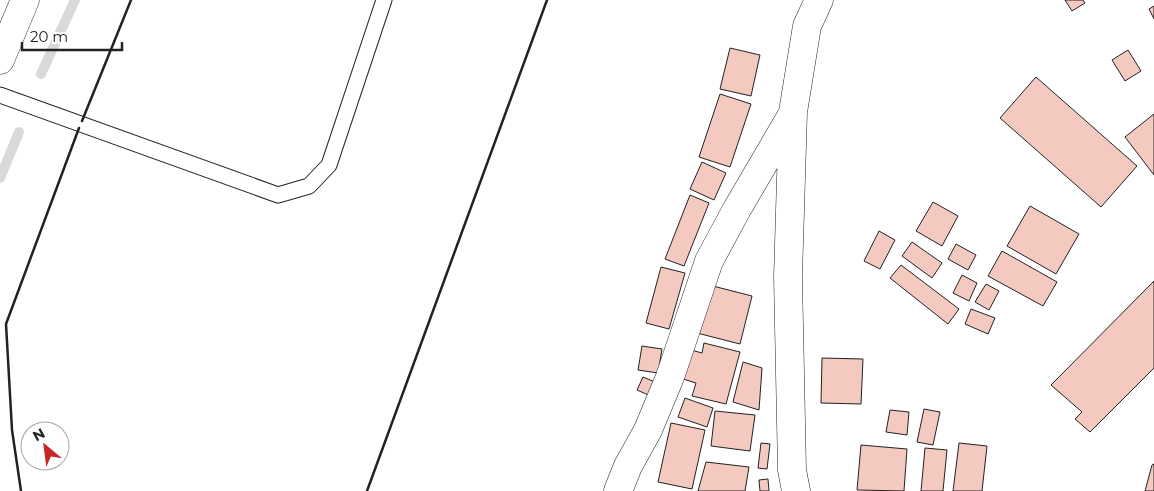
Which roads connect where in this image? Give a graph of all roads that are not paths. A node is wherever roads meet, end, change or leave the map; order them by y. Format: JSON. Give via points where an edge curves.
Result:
{"nodes":[{"id":1,"x":24,"y":0,"type":"edge"},
{"id":2,"x":384,"y":0,"type":"edge"},
{"id":3,"x":819,"y":0,"type":"edge"},
{"id":4,"x":0,"y":60,"type":"edge"},
{"id":5,"x":0,"y":95,"type":"edge"},
{"id":6,"x":793,"y":112,"type":"junction"},
{"id":7,"x":618,"y":491,"type":"edge"},
{"id":8,"x":796,"y":491,"type":"edge"}],
"edges":[{"from":1,"to":4,"type":"main road"},
{"from":2,"to":5,"type":"lane","via":[[329,165],[309,186],[278,195]]},
{"from":3,"to":6,"type":"main road","via":[[807,26]]},
{"from":6,"to":7,"type":"main road","via":[[709,262],[670,377]]},
{"from":6,"to":8,"type":"main road","via":[[788,277],[792,470]]}]}
